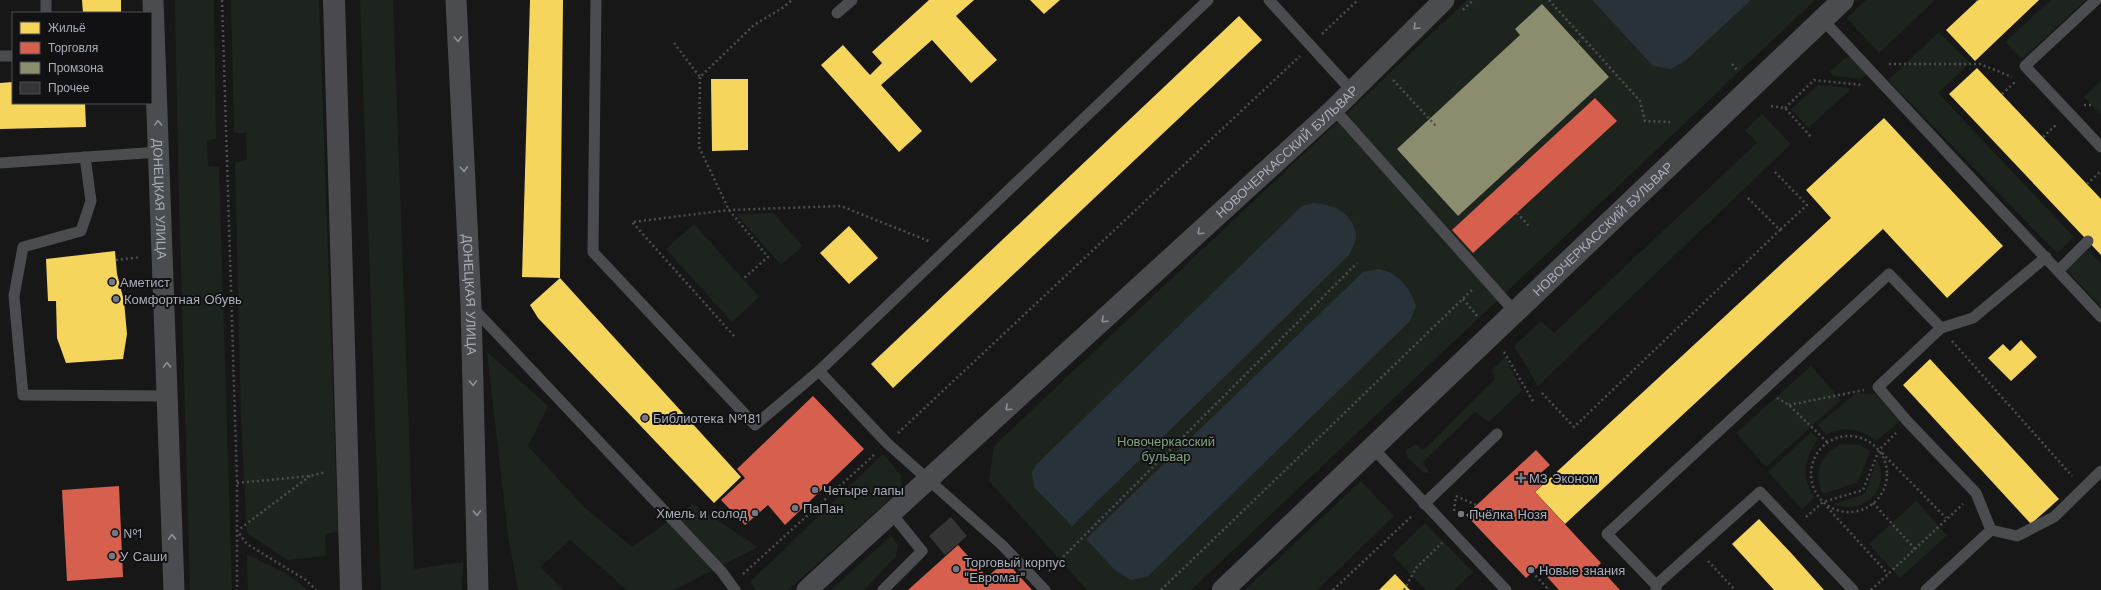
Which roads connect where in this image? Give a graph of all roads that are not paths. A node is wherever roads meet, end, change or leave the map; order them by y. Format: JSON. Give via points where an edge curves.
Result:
{"nodes":[{"id":1,"x":46,"y":0,"type":"edge"},
{"id":2,"x":153,"y":0,"type":"edge"},
{"id":3,"x":334,"y":0,"type":"edge"},
{"id":4,"x":456,"y":0,"type":"edge"},
{"id":5,"x":596,"y":0,"type":"edge"},
{"id":6,"x":852,"y":0,"type":"edge"},
{"id":7,"x":1208,"y":0,"type":"edge"},
{"id":8,"x":1269,"y":0,"type":"edge"},
{"id":9,"x":1444,"y":0,"type":"edge"},
{"id":10,"x":1843,"y":0,"type":"edge"},
{"id":11,"x":2096,"y":0,"type":"edge"},
{"id":12,"x":46,"y":12,"type":"edge"},
{"id":13,"x":837,"y":13,"type":"dead end"},
{"id":14,"x":1823,"y":20,"type":"junction"},
{"id":15,"x":0,"y":56,"type":"edge"},
{"id":16,"x":12,"y":56,"type":"edge"},
{"id":17,"x":1352,"y":91,"type":"junction"},
{"id":18,"x":1334,"y":109,"type":"junction"},
{"id":19,"x":2101,"y":147,"type":"edge"},
{"id":20,"x":159,"y":152,"type":"junction"},
{"id":21,"x":85,"y":157,"type":"junction"},
{"id":22,"x":0,"y":163,"type":"edge"},
{"id":23,"x":2088,"y":242,"type":"dead end"},
{"id":24,"x":2046,"y":257,"type":"junction"},
{"id":25,"x":2058,"y":270,"type":"junction"},
{"id":26,"x":471,"y":305,"type":"junction"},
{"id":27,"x":1515,"y":312,"type":"junction"},
{"id":28,"x":2101,"y":317,"type":"edge"},
{"id":29,"x":1941,"y":328,"type":"junction"},
{"id":30,"x":819,"y":371,"type":"junction"},
{"id":31,"x":168,"y":396,"type":"junction"},
{"id":32,"x":1497,"y":434,"type":"dead end"},
{"id":33,"x":1372,"y":447,"type":"junction"},
{"id":34,"x":2101,"y":471,"type":"edge"},
{"id":35,"x":930,"y":480,"type":"junction"},
{"id":36,"x":1424,"y":504,"type":"junction"},
{"id":37,"x":892,"y":514,"type":"junction"},
{"id":38,"x":1992,"y":530,"type":"junction"},
{"id":39,"x":1041,"y":586,"type":"edge"},
{"id":40,"x":733,"y":588,"type":"edge"},
{"id":41,"x":1656,"y":588,"type":"edge"},
{"id":42,"x":174,"y":590,"type":"edge"},
{"id":43,"x":351,"y":590,"type":"edge"},
{"id":44,"x":478,"y":590,"type":"edge"},
{"id":45,"x":807,"y":590,"type":"edge"},
{"id":46,"x":883,"y":590,"type":"edge"},
{"id":47,"x":1224,"y":590,"type":"edge"},
{"id":48,"x":1506,"y":590,"type":"edge"},
{"id":49,"x":1853,"y":590,"type":"edge"},
{"id":50,"x":1926,"y":590,"type":"edge"}],
"edges":[{"from":1,"to":12,"type":"lane"},
{"from":20,"to":2,"type":"street","name":"ДОНЕЦКАЯ УЛИЦА","one_way":true},
{"from":3,"to":43,"type":"main road"},
{"from":4,"to":26,"type":"street","name":"ДОНЕЦКАЯ УЛИЦА","one_way":true},
{"from":5,"to":30,"type":"lane","via":[[593,252],[755,425]]},
{"from":6,"to":13,"type":"lane"},
{"from":7,"to":30,"type":"lane"},
{"from":8,"to":17,"type":"lane"},
{"from":9,"to":17,"type":"street","name":"НОВОЧЕРКАССКИЙ БУЛЬВАР","one_way":true},
{"from":10,"to":14,"type":"street","name":"НОВОЧЕРКАССКИЙ БУЛЬВАР"},
{"from":11,"to":19,"type":"lane","via":[[2025,66]]},
{"from":14,"to":24,"type":"lane"},
{"from":14,"to":27,"type":"street","name":"НОВОЧЕРКАССКИЙ БУЛЬВАР"},
{"from":15,"to":16,"type":"lane"},
{"from":17,"to":18,"type":"street","name":"НОВОЧЕРКАССКИЙ БУЛЬВАР"},
{"from":18,"to":27,"type":"lane"},
{"from":18,"to":35,"type":"street","name":"НОВОЧЕРКАССКИЙ БУЛЬВАР","one_way":true},
{"from":20,"to":21,"type":"lane"},
{"from":31,"to":20,"type":"street","name":"ДОНЕЦКАЯ УЛИЦА","one_way":true},
{"from":21,"to":22,"type":"lane"},
{"from":21,"to":31,"type":"lane","via":[[91,200],[81,231],[24,247],[14,296],[22,395]]},
{"from":23,"to":25,"type":"lane"},
{"from":24,"to":25,"type":"lane"},
{"from":24,"to":29,"type":"lane","via":[[1973,318]]},
{"from":25,"to":28,"type":"lane"},
{"from":26,"to":40,"type":"lane","via":[[722,572]]},
{"from":26,"to":44,"type":"street","name":"ДОНЕЦКАЯ УЛИЦА","one_way":true},
{"from":27,"to":33,"type":"street","name":"НОВОЧЕРКАССКИЙ БУЛЬВАР"},
{"from":29,"to":38,"type":"lane","via":[[1878,387],[1976,493]]},
{"from":29,"to":41,"type":"lane","via":[[1889,274],[1607,534]]},
{"from":30,"to":35,"type":"lane","via":[[887,443]]},
{"from":42,"to":31,"type":"street","name":"ДОНЕЦКАЯ УЛИЦА","one_way":true},
{"from":32,"to":36,"type":"lane"},
{"from":33,"to":36,"type":"lane"},
{"from":33,"to":47,"type":"street","name":"НОВОЧЕРКАССКИЙ БУЛЬВАР"},
{"from":34,"to":38,"type":"lane","via":[[2054,517],[2016,536]]},
{"from":35,"to":37,"type":"street","name":"НОВОЧЕРКАССКИЙ БУЛЬВАР"},
{"from":35,"to":39,"type":"lane"},
{"from":36,"to":48,"type":"lane"},
{"from":37,"to":45,"type":"street","name":"НОВОЧЕРКАССКИЙ БУЛЬВАР"},
{"from":37,"to":46,"type":"lane","via":[[922,551]]},
{"from":38,"to":50,"type":"lane"},
{"from":41,"to":49,"type":"lane","via":[[1760,492]]}]}
